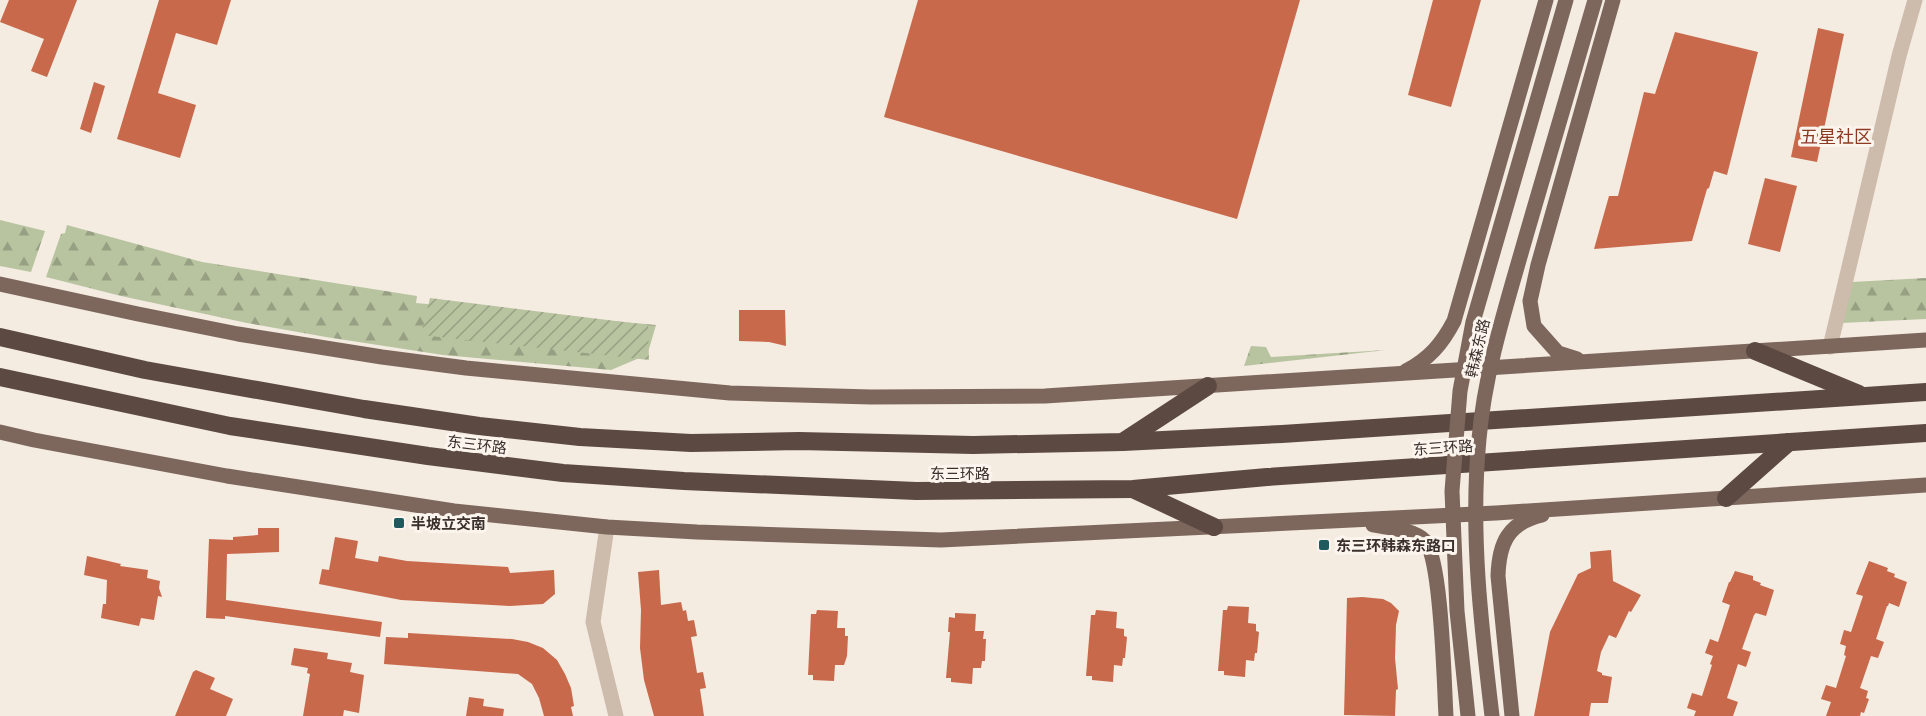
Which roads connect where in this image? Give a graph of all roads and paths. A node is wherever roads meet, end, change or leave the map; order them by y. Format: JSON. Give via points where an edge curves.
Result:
{"nodes":[{"id":1,"x":1546,"y":0,"type":"edge"},
{"id":2,"x":1566,"y":0,"type":"edge"},
{"id":3,"x":1595,"y":0,"type":"edge"},
{"id":4,"x":1613,"y":0,"type":"edge"},
{"id":5,"x":1915,"y":0,"type":"edge"},
{"id":6,"x":0,"y":284,"type":"edge"},
{"id":7,"x":0,"y":337,"type":"edge"},
{"id":8,"x":1926,"y":340,"type":"edge"},
{"id":9,"x":1830,"y":347,"type":"junction"},
{"id":10,"x":1755,"y":351,"type":"junction"},
{"id":11,"x":1583,"y":361,"type":"junction"},
{"id":12,"x":1401,"y":374,"type":"junction"},
{"id":13,"x":0,"y":377,"type":"edge"},
{"id":14,"x":1208,"y":386,"type":"junction"},
{"id":15,"x":1926,"y":392,"type":"edge"},
{"id":16,"x":1863,"y":396,"type":"junction"},
{"id":17,"x":0,"y":432,"type":"edge"},
{"id":18,"x":1926,"y":433,"type":"edge"},
{"id":19,"x":1123,"y":442,"type":"junction"},
{"id":20,"x":1789,"y":442,"type":"junction"},
{"id":21,"x":1926,"y":485,"type":"edge"},
{"id":22,"x":1133,"y":489,"type":"junction"},
{"id":23,"x":1726,"y":498,"type":"junction"},
{"id":24,"x":1570,"y":508,"type":"junction"},
{"id":25,"x":1343,"y":520,"type":"junction"},
{"id":26,"x":607,"y":527,"type":"junction"},
{"id":27,"x":1214,"y":527,"type":"junction"},
{"id":28,"x":616,"y":716,"type":"edge"},
{"id":29,"x":1446,"y":716,"type":"edge"},
{"id":30,"x":1468,"y":716,"type":"edge"},
{"id":31,"x":1492,"y":716,"type":"edge"},
{"id":32,"x":1512,"y":716,"type":"edge"}],
"edges":[{"from":1,"to":12,"type":"main road","via":[[1454,321],[1432,354]]},
{"from":2,"to":30,"type":"main road","name":"韩森东路","bridge":true,"via":[[1473,322],[1460,391],[1452,491],[1457,611]]},
{"from":3,"to":31,"type":"main road","name":"韩森东路","bridge":true,"via":[[1501,323],[1479,438],[1475,550]]},
{"from":4,"to":11,"type":"main road","via":[[1530,301],[1534,326],[1545,341],[1558,353]]},
{"from":5,"to":9,"type":"street"},
{"from":6,"to":14,"type":"main road","via":[[216,330],[381,357],[730,393],[1045,396]]},
{"from":7,"to":19,"type":"highway","name":"东三环路","via":[[145,370],[267,392],[480,426],[580,437],[691,443]]},
{"from":8,"to":9,"type":"main road"},
{"from":9,"to":10,"type":"main road"},
{"from":10,"to":11,"type":"main road"},
{"from":10,"to":16,"type":"highway"},
{"from":11,"to":12,"type":"main road"},
{"from":12,"to":14,"type":"main road"},
{"from":13,"to":22,"type":"highway","name":"东三环路","via":[[230,426],[563,473],[916,491]]},
{"from":14,"to":19,"type":"highway"},
{"from":15,"to":16,"type":"highway","name":"东三环路"},
{"from":16,"to":19,"type":"highway","name":"东三环路"},
{"from":17,"to":26,"type":"main road","via":[[226,477],[454,511]]},
{"from":18,"to":20,"type":"highway","name":"东三环路"},
{"from":20,"to":22,"type":"highway","name":"东三环路"},
{"from":20,"to":23,"type":"highway"},
{"from":21,"to":23,"type":"main road"},
{"from":22,"to":27,"type":"highway"},
{"from":23,"to":24,"type":"main road"},
{"from":24,"to":25,"type":"main road"},
{"from":24,"to":32,"type":"main road","via":[[1518,524],[1498,556]]},
{"from":25,"to":27,"type":"main road"},
{"from":25,"to":29,"type":"main road","via":[[1402,530],[1425,541],[1431,552],[1437,579]]},
{"from":26,"to":27,"type":"main road","via":[[941,540]]},
{"from":26,"to":28,"type":"street","via":[[593,622]]}]}
